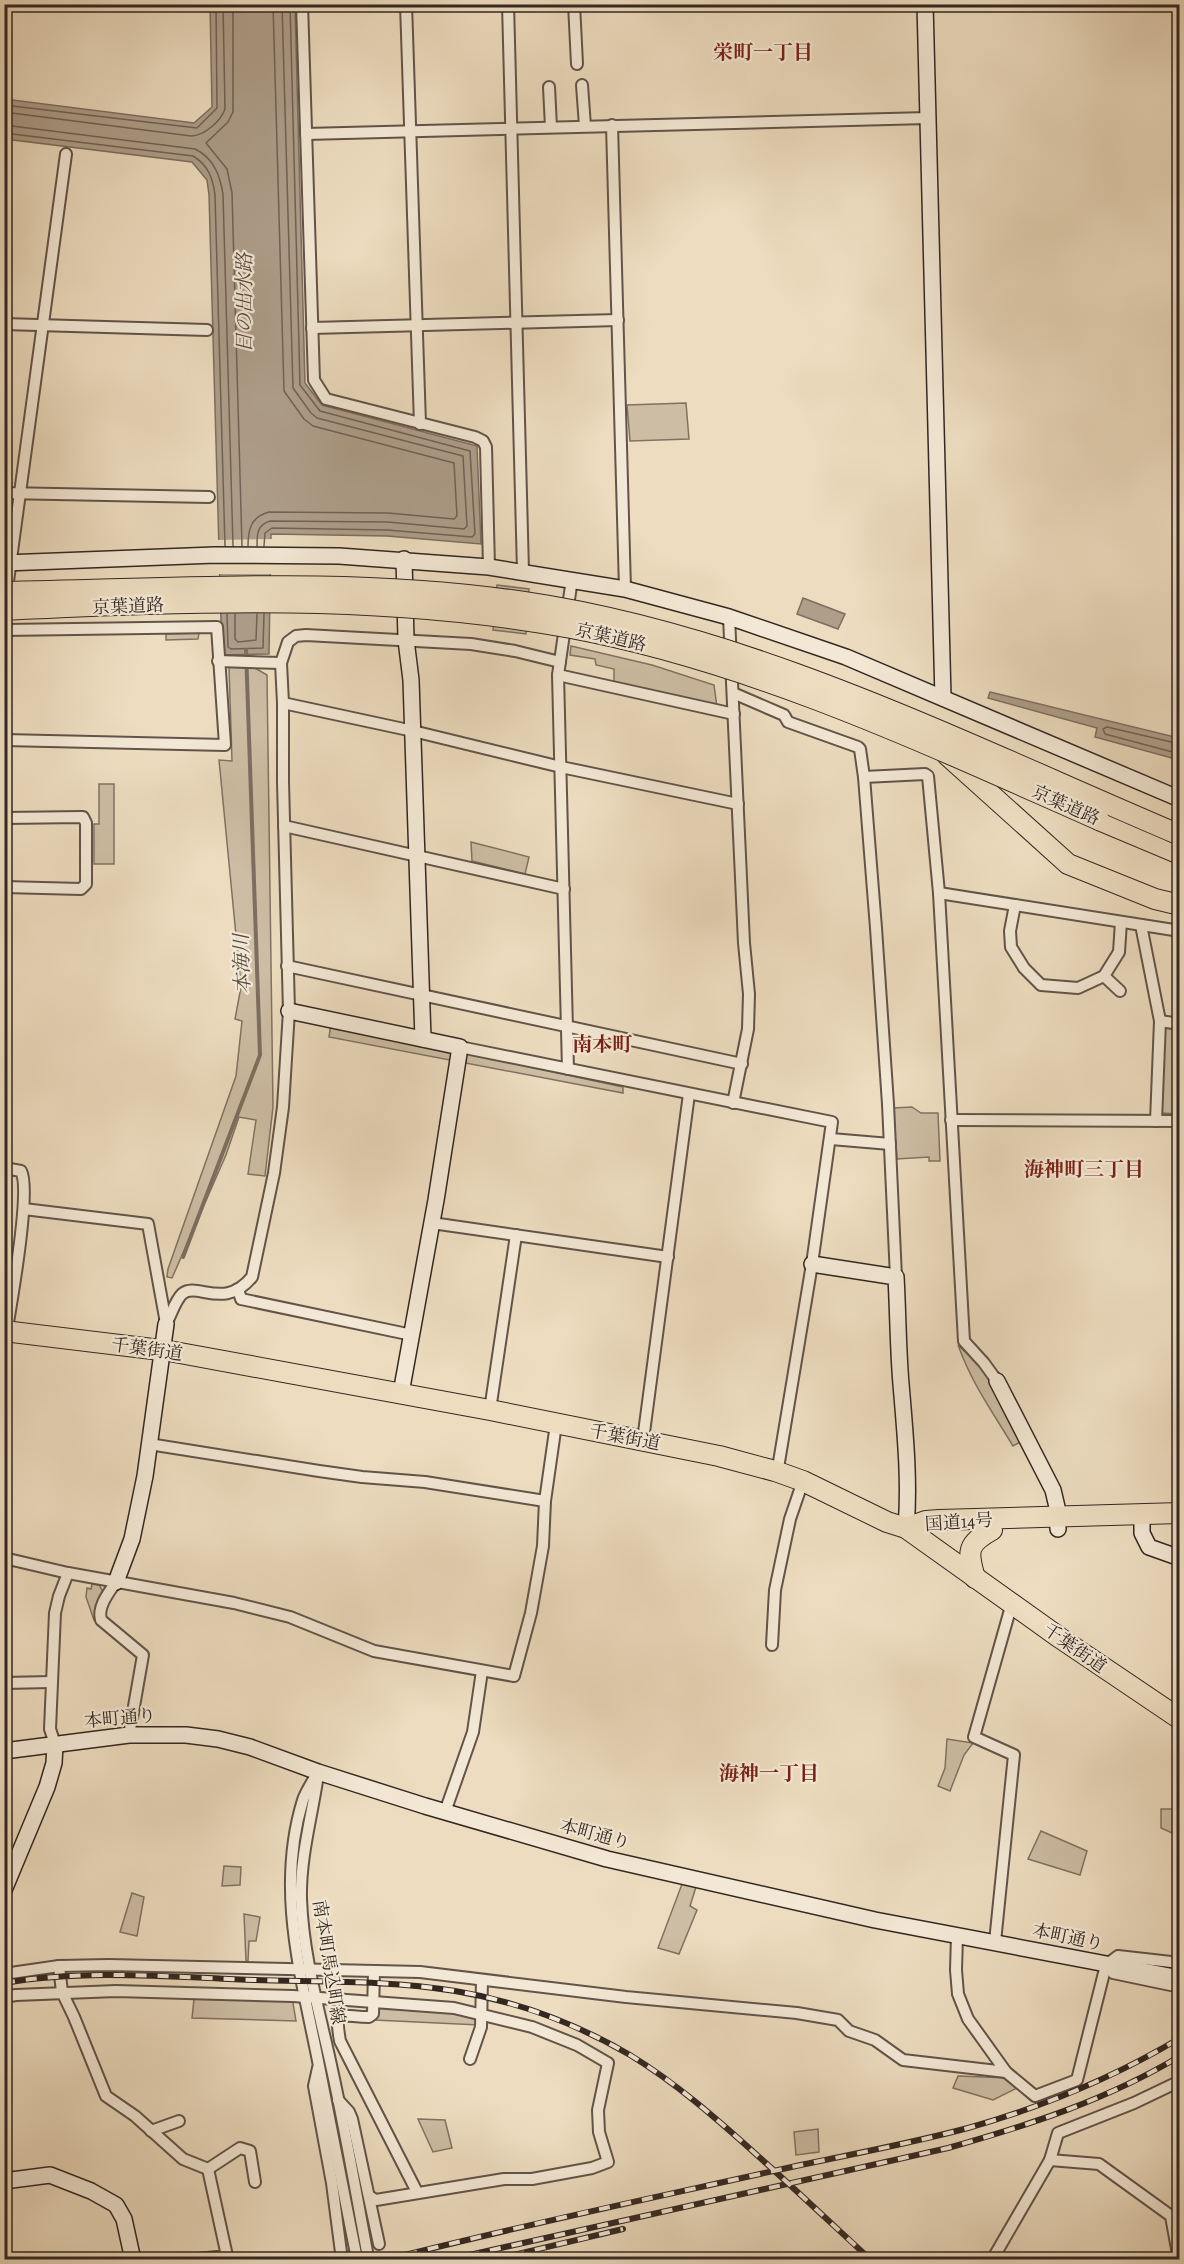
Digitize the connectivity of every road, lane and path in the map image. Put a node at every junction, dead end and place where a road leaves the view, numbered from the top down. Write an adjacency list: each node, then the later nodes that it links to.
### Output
1 (302, 4): 15 (street)
2 (406, 4): 14 (street)
3 (508, 4): 13 (street)
4 (574, 4): 6 (street)
5 (925, 4): 9 (street)
6 (577, 64)
7 (582, 85): 10 (street)
8 (549, 87): 12 (street)
9 (928, 118): 11 (street); 45 (street)
10 (585, 126): 11 (street); 12 (street)
11 (612, 126): 17 (street)
12 (551, 127): 13 (street)
13 (512, 128): 14 (street); 18 (street)
14 (410, 131): 15 (street); 20 (street)
15 (306, 134): 22 (street)
16 (66, 154): 21 (street)
17 (618, 320): 18 (street); 33 (street)
18 (518, 323): 20 (street); 31 (street)
19 (4, 324): 21 (street)
20 (417, 325): 22 (street); 24 (street)
21 (42, 326): 23 (street); 26 (street)
22 (312, 328): 24 (street)
23 (207, 330)
24 (420, 424): 30 (street)
25 (4, 493): 26 (street)
26 (19, 493): 27 (street); 29 (street)
27 (209, 497)
28 (404, 559): 29 (street); 30 (street); 39 (street)
29 (8, 563): 35 (street)
30 (489, 567): 31 (street)
31 (523, 572): 32 (street)
32 (572, 579): 33 (street); 41 (street)
33 (625, 589): 37 (street)
34 (4, 592): 57 (highway, 京葉道路, bridge)
35 (4, 604)
36 (4, 610): 50 (highway, 京葉道路, bridge)
37 (729, 617): 44 (street); 45 (street)
38 (4, 630): 40 (street)
39 (406, 640): 41 (street); 42 (street); 48 (street)
40 (218, 661): 42 (street); 49 (street)
41 (560, 662): 43 (street)
42 (280, 663): 46 (street)
43 (558, 675): 47 (street); 51 (street)
44 (733, 693): 47 (street); 52 (street)
45 (944, 698): 53 (street)
46 (284, 703): 48 (street); 56 (street)
47 (734, 714): 54 (street)
48 (413, 731): 51 (street); 59 (street)
49 (4, 740)
50 (943, 752): 58 (highway, 京葉道路, bridge); 64 (highway)
51 (561, 767): 54 (street); 61 (street)
52 (864, 777): 62 (street); 86 (street)
53 (1179, 799)
54 (738, 804): 78 (street)
55 (4, 818): 60 (street)
56 (284, 826): 59 (street); 68 (street)
57 (1179, 835)
58 (1179, 854)
59 (417, 855): 61 (street); 71 (street)
60 (4, 887)
61 (564, 889): 75 (street)
62 (939, 893): 63 (street); 82 (street)
63 (1015, 905): 65 (street); 69 (street)
64 (1179, 905)
65 (1121, 922): 66 (street); 69 (street)
66 (1141, 925): 67 (street); 73 (street)
67 (1179, 930)
68 (287, 966): 71 (street); 72 (street)
69 (1104, 976): 70 (street)
70 (1120, 991)
71 (422, 995): 75 (street); 76 (street)
72 (289, 1011): 76 (street); 94 (street)
73 (1160, 1021): 74 (street); 83 (street)
74 (1179, 1024)
75 (567, 1028): 78 (street); 79 (street)
76 (423, 1039): 77 (street)
77 (460, 1047): 79 (street); 89 (street)
78 (742, 1064): 81 (street)
79 (568, 1069): 80 (street)
80 (689, 1094): 81 (street); 91 (street)
81 (734, 1104): 85 (street)
82 (951, 1120): 83 (street); 99 (street)
83 (1156, 1121): 84 (street)
84 (1179, 1121)
85 (831, 1139): 86 (street); 92 (street)
86 (890, 1144): 93 (street)
87 (4, 1168): 88 (street)
88 (24, 1209): 95 (street); 97 (street)
89 (432, 1223): 90 (street); 96 (street)
90 (516, 1235): 91 (street); 101 (street)
91 (668, 1257): 103 (street)
92 (813, 1264): 93 (street); 105 (street)
93 (896, 1277): 112 (street)
94 (238, 1289): 95 (street); 96 (street)
95 (166, 1324): 98 (street)
96 (412, 1335): 100 (street)
97 (5, 1336): 98 (highway, 千葉街道)
98 (162, 1350): 100 (highway, 千葉街道); 104 (street)
99 (997, 1381): 110 (street)
100 (401, 1393): 101 (highway, 千葉街道)
101 (490, 1410): 102 (highway, 千葉街道)
102 (556, 1424): 103 (highway, 千葉街道); 107 (street)
103 (644, 1440): 105 (highway, 千葉街道)
104 (149, 1444): 107 (street); 118 (street)
105 (775, 1471): 106 (highway, 千葉街道)
106 (803, 1481): 112 (highway, 千葉街道); 120 (street)
107 (545, 1501): 121 (street)
108 (1179, 1513): 109 (highway, 国道14号)
109 (1142, 1521): 110 (highway, 国道14号); 111 (highway, 国道14号); 115 (street)
110 (1058, 1523): 112 (highway, 国道14号); 113 (highway, 国道14号)
111 (1179, 1525)
112 (906, 1528): 113 (highway, 国道14号); 117 (highway, 千葉街道)
113 (992, 1530): 117 (highway)
114 (4, 1558): 116 (street)
115 (1179, 1558)
116 (68, 1574): 118 (street); 122 (street)
117 (975, 1578): 119 (highway, 千葉街道)
118 (116, 1582): 121 (street); 125 (street)
119 (1011, 1603): 124 (highway, 千葉街道); 132 (street)
120 (772, 1645)
121 (482, 1671): 129 (street)
122 (51, 1682): 123 (street); 126 (street)
123 (4, 1683)
124 (1179, 1719)
125 (129, 1735): 126 (street, 本町通り); 128 (street, 本町通り)
126 (55, 1744): 127 (street, 本町通り); 130 (street)
127 (4, 1751)
128 (318, 1772): 129 (street, 本町通り); 136 (street, 南本町馬込町線)
129 (445, 1812): 131 (street, 本町通り)
130 (7, 1880)
131 (957, 1936): 132 (street, 本町通り); 149 (street)
132 (995, 1942): 135 (street, 本町通り)
133 (1179, 1963): 135 (street)
134 (59, 1966): 136 (street); 138 (street); 142 (street)
135 (1111, 1966): 139 (street, 本町通り); 141 (street); 149 (street)
136 (305, 1969): 137 (street); 144 (street, 南本町馬込町線)
137 (374, 1971): 140 (street); 145 (street)
138 (4, 1974)
139 (1179, 1978)
140 (482, 1980): 146 (street); 149 (street)
141 (1179, 1987)
142 (62, 1992): 143 (street); 144 (street); 153 (street)
143 (4, 1997)
144 (310, 1997): 145 (street); 148 (street, 南本町馬込町線); 151 (street, 南本町馬込町線)
145 (373, 2000): 146 (street); 158 (street)
146 (482, 2014): 147 (street); 158 (street)
147 (470, 2059)
148 (319, 2066): 162 (street, 南本町馬込町線); 165 (street)
149 (1006, 2072)
150 (1179, 2081): 154 (street)
151 (338, 2100): 159 (street); 162 (street, 南本町馬込町線)
152 (179, 2121): 153 (street)
153 (152, 2131): 155 (street)
154 (1050, 2160): 166 (street); 167 (street)
155 (208, 2169): 157 (street); 161 (street)
156 (4, 2181): 163 (street)
157 (255, 2182)
158 (417, 2192): 159 (street)
159 (369, 2196): 160 (street)
160 (379, 2244)
161 (227, 2258): 164 (street)
162 (363, 2258)
163 (133, 2259)
164 (187, 2259)
165 (342, 2259)
166 (992, 2259)
167 (1179, 2259)

